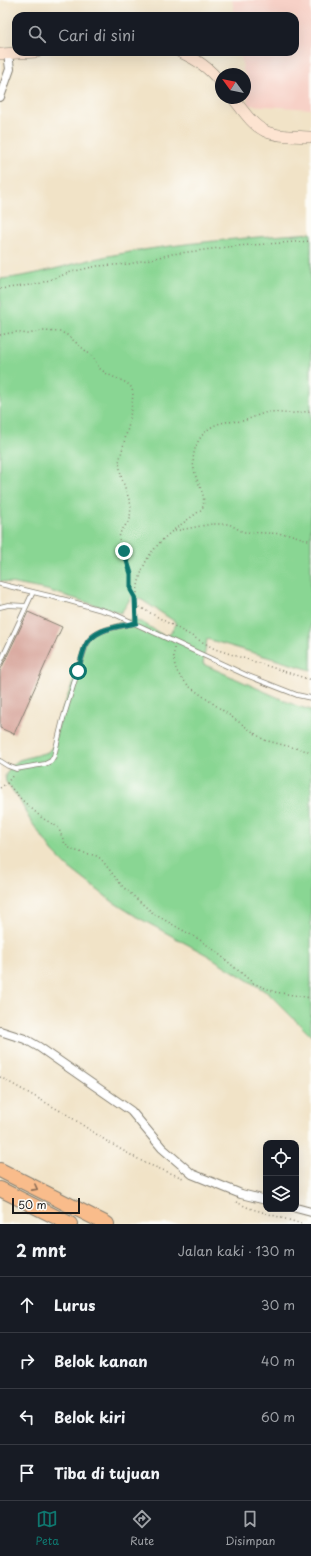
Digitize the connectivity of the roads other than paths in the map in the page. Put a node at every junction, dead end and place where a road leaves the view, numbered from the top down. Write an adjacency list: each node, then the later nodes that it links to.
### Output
1 (4, 54): 4 (street)
2 (188, 56): 3 (main road)
3 (215, 76)
4 (0, 97)
5 (238, 104): 6 (main road)
6 (311, 138)
7 (0, 584): 8 (lane)
8 (33, 592): 9 (lane); 11 (lane)
9 (26, 606): 10 (lane); 12 (lane)
10 (0, 607)
11 (136, 623): 13 (lane); 14 (lane)
12 (0, 663)
13 (311, 698)
14 (0, 761)
15 (0, 1031): 18 (street)
16 (0, 1170): 22 (highway, one-way to 22)
17 (0, 1189): 21 (highway)
18 (263, 1199)
19 (299, 1209): 20 (street)
20 (311, 1212)
21 (70, 1224)
22 (107, 1224)

